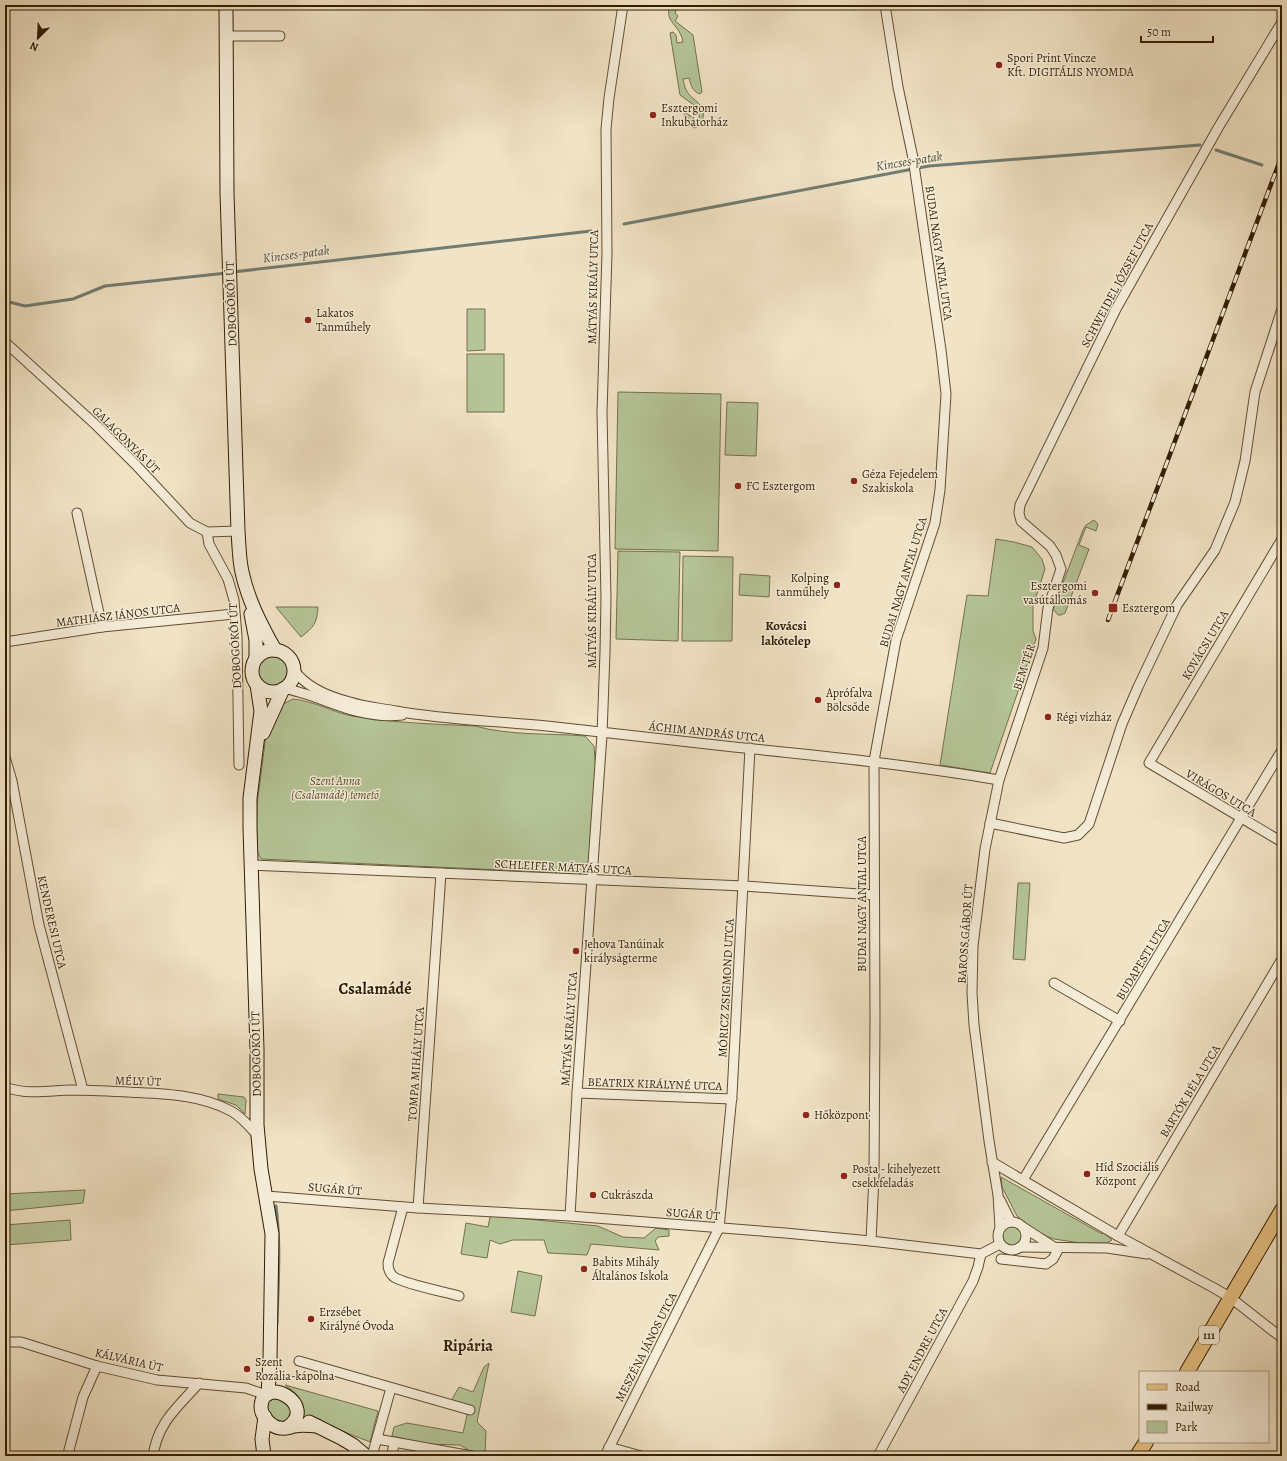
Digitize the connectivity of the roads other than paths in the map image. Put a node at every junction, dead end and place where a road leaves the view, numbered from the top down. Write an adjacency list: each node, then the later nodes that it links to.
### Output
1 (226, 5): 5 (main road, DOBOGÓKŐI ÚT)
2 (622, 5): 24 (street, MÁTYÁS KIRÁLY UTCA)
3 (885, 5): 29 (street, BUDAI NAGY ANTAL UTCA)
4 (1282, 22): 13 (street, SCHWEIDEL JÓZSEF UTCA)
5 (226, 36): 6 (street); 10 (main road, DOBOGÓKŐI ÚT)
6 (280, 36)
7 (1282, 309): 34 (street)
8 (5, 342): 11 (street, GALAGONYÁS ÚT)
9 (77, 513): 16 (street)
10 (238, 531): 11 (street, GALAGONYÁS ÚT); 14 (main road, DOBOGÓKŐI ÚT)
11 (208, 532): 15 (street, DOBOGÓKŐI ÚT)
12 (1282, 539): 30 (street, KOVÁCSI UTCA)
13 (1058, 559): 32 (street, BEM TÉR)
14 (250, 602): 18 (main road, DOBOGÓKŐI ÚT); 19 (main road, DOBOGÓKŐI ÚT)
15 (234, 614): 16 (street, MATHIÁSZ JÁNOS UTCA); 31 (street, DOBOGÓKŐI ÚT)
16 (102, 627): 17 (street, MATHIÁSZ JÁNOS UTCA)
17 (5, 642)
18 (275, 650): 19 (main road); 20 (main road)
19 (256, 657): 21 (main road)
20 (294, 670): 22 (main road); 23 (street, ÁCHIM ANDRÁS UTCA)
21 (257, 685): 22 (main road); 25 (main road, DOBOGÓKŐI ÚT)
22 (284, 689): 23 (street, ÁCHIM ANDRÁS UTCA); 25 (main road, DOBOGÓKŐI ÚT)
23 (411, 714): 24 (street, ÁCHIM ANDRÁS UTCA)
24 (602, 733): 26 (street, ÁCHIM ANDRÁS UTCA); 38 (street, MÁTYÁS KIRÁLY UTCA)
25 (258, 747): 36 (main road, DOBOGÓKŐI ÚT)
26 (750, 748): 29 (street, ÁCHIM ANDRÁS UTCA); 39 (street, MÓRICZ ZSIGMOND UTCA)
27 (1282, 750): 33 (street, BUDAPESTI UTCA)
28 (5, 757): 45 (street, KENDERESI UTCA)
29 (874, 761): 32 (street, ÁCHIM ANDRÁS UTCA); 40 (street, BUDAI NAGY ANTAL UTCA)
30 (1149, 763): 33 (street, VIRÁGOS UTCA)
31 (239, 765)
32 (999, 780): 34 (street, BAROSS GÁBOR ÚT)
33 (1240, 818): 35 (street, VIRÁGOS UTCA); 43 (street, BUDAPESTI UTCA)
34 (990, 824): 49 (street, BAROSS GÁBOR ÚT)
35 (1282, 842)
36 (251, 865): 37 (street, SCHLEIFER MÁTYÁS UTCA); 48 (main road, DOBOGÓKŐI ÚT)
37 (441, 873): 38 (street, SCHLEIFER MÁTYÁS UTCA); 54 (street, TOMPA MIHÁLY UTCA)
38 (592, 880): 39 (street, SCHLEIFER MÁTYÁS UTCA); 46 (street, MÁTYÁS KIRÁLY UTCA)
39 (744, 886): 40 (street, SCHLEIFER MÁTYÁS UTCA); 47 (street, MÓRICZ ZSIGMOND UTCA)
40 (874, 895): 62 (street, BUDAI NAGY ANTAL UTCA)
41 (1282, 959): 61 (street, BARTÓK BÉLA UTCA)
42 (1054, 983): 43 (street)
43 (1120, 1021): 50 (street, BUDAPESTI UTCA)
44 (5, 1087): 45 (street, MÉLY ÚT)
45 (83, 1090): 48 (street, MÉLY ÚT)
46 (577, 1093): 47 (street, BEATRIX KIRÁLYNÉ UTCA); 56 (street, MÁTYÁS KIRÁLY UTCA)
47 (732, 1100): 58 (street, MÓRICZ ZSIGMOND UTCA)
48 (258, 1136): 52 (main road, DOBOGÓKŐI ÚT)
49 (992, 1162): 50 (street); 51 (street, BAROSS GÁBOR ÚT)
50 (1023, 1180): 61 (street)
51 (998, 1195): 57 (street); 60 (street)
52 (266, 1196): 53 (street, SUGÁR ÚT); 77 (main road, DOBOGÓKŐI ÚT)
53 (402, 1207): 54 (street, SUGÁR ÚT); 68 (street)
54 (418, 1208): 56 (street, SUGÁR ÚT)
55 (1282, 1210): 69 (main road, 111)
56 (570, 1216): 58 (street, SUGÁR ÚT)
57 (1011, 1222): 59 (street); 60 (street)
58 (719, 1228): 62 (street, SUGÁR ÚT); 86 (street, MESZÉNA JÁNOS UTCA)
59 (1023, 1228): 63 (street); 64 (street)
60 (999, 1236): 63 (street); 65 (street)
61 (1118, 1236): 66 (street)
62 (871, 1241): 65 (street, SUGÁR ÚT)
63 (1020, 1247): 64 (street)
64 (1057, 1248): 66 (street); 67 (street)
65 (981, 1254): 95 (street, ADY ENDRE UTCA)
66 (1152, 1254): 69 (street)
67 (1001, 1260)
68 (459, 1296)
69 (1231, 1298): 70 (street); 74 (main road, 111)
70 (1282, 1338)
71 (5, 1342): 73 (street, KÁLVÁRIA ÚT)
72 (299, 1361): 76 (street)
73 (97, 1366): 75 (street, KÁLVÁRIA ÚT); 87 (street)
74 (1188, 1371)
75 (199, 1383): 77 (street, KÁLVÁRIA ÚT); 88 (street)
76 (391, 1388): 78 (street); 83 (street)
77 (269, 1395): 79 (main road); 80 (main road)
78 (470, 1410)
79 (298, 1412): 81 (main road); 82 (main road)
80 (265, 1417): 82 (main road); 89 (main road)
81 (317, 1426): 82 (main road); 90 (main road)
82 (282, 1427): 89 (main road)
83 (377, 1439): 84 (street); 91 (street)
84 (395, 1442): 92 (street); 93 (street)
85 (1145, 1443): 96 (main road)
86 (607, 1452): 94 (street)
87 (69, 1456)
88 (153, 1456)
89 (265, 1456)
90 (366, 1456)
91 (372, 1456)
92 (391, 1456)
93 (472, 1456)
94 (642, 1456)
95 (878, 1456)
96 (1137, 1456)

